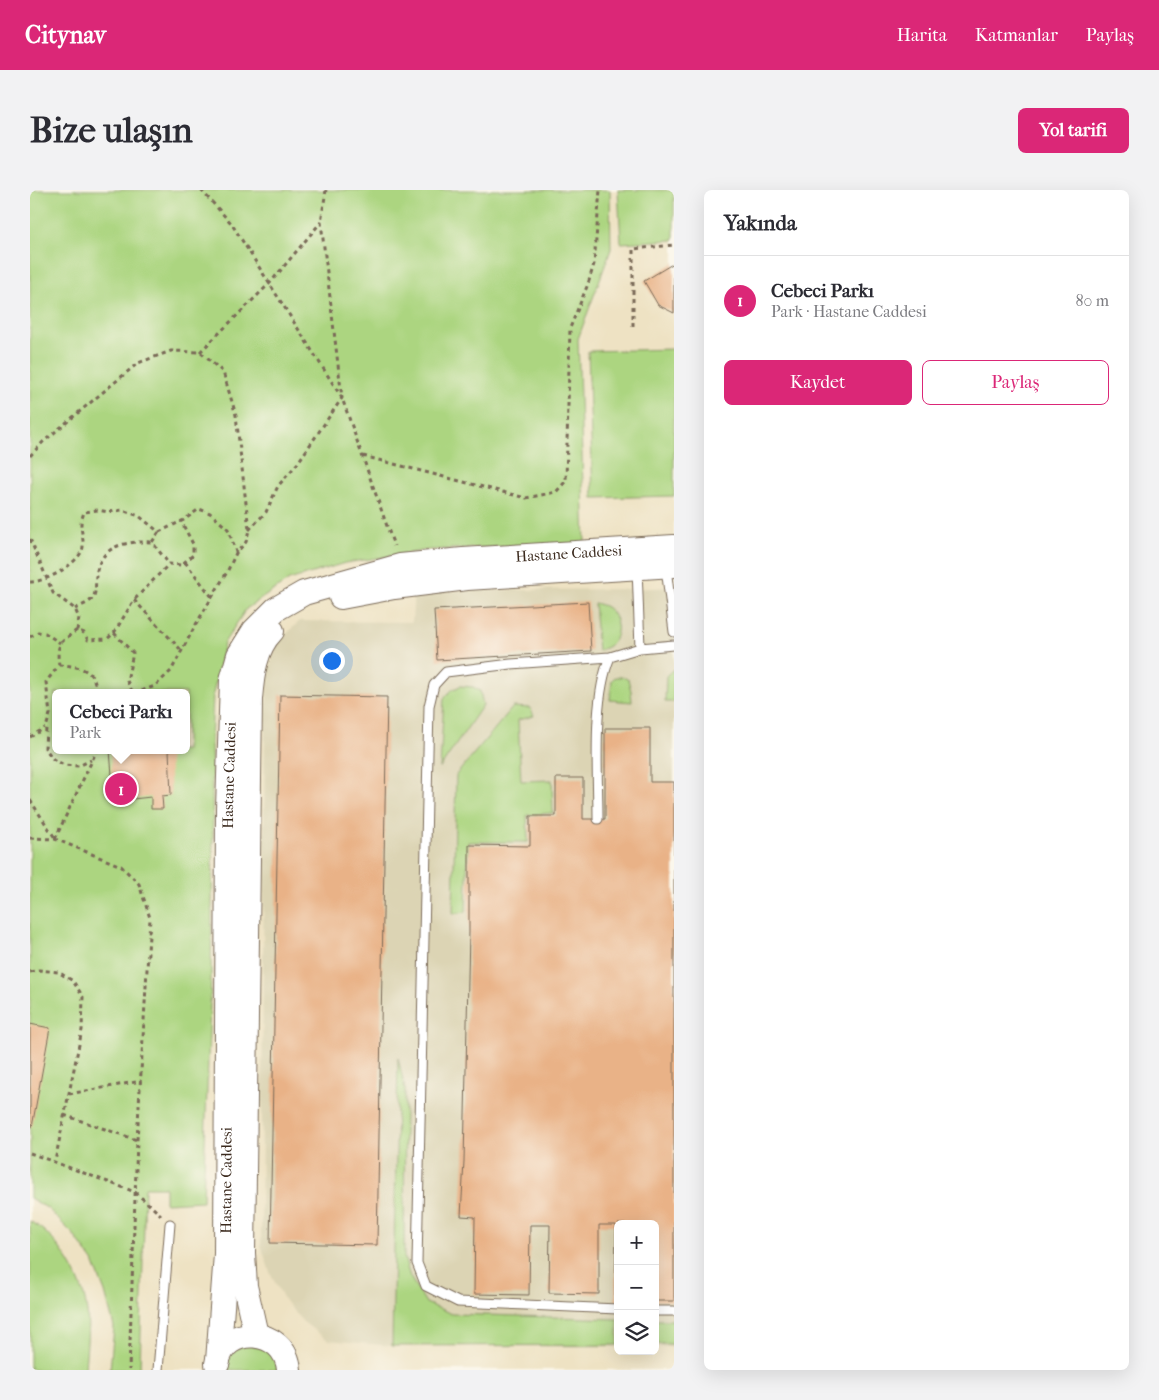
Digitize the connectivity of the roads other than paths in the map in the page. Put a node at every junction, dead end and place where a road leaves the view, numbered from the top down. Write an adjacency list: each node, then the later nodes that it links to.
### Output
1 (669, 556): 2 (main road, Hastane Caddesi); 3 (lane)
2 (636, 558): 5 (lane); 12 (main road, Hastane Caddesi); 13 (main road, Hastane Caddesi)
3 (674, 632)
4 (674, 646): 5 (lane)
5 (640, 648): 6 (lane)
6 (610, 657): 7 (lane); 9 (lane)
7 (598, 819)
8 (170, 1224): 15 (lane)
9 (614, 1309)
10 (659, 1311): 11 (lane)
11 (674, 1311)
12 (256, 1335): 13 (main road); 14 (main road)
13 (217, 1365)
14 (294, 1368)
15 (158, 1370)

